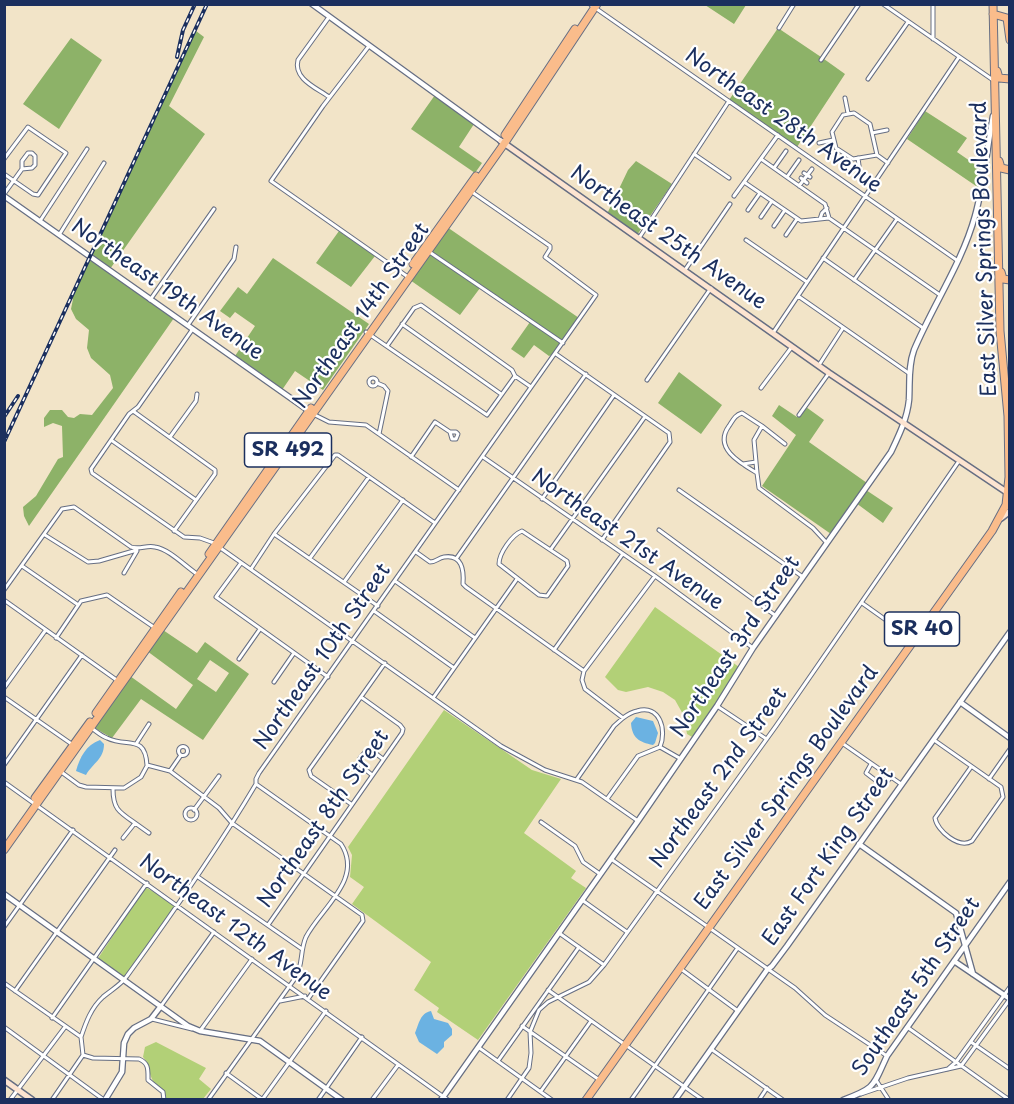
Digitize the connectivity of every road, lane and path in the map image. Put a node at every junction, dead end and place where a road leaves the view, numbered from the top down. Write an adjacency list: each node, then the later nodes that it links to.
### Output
1 (312, 4): 10 (street, Northeast 25th Avenue)
2 (794, 4): 12 (street)
3 (860, 4): 18 (street)
4 (883, 4): 11 (street)
5 (933, 4): 13 (street)
6 (994, 4): 8 (main road, East Silver Springs Boulevard / SR 40); 9 (main road)
7 (593, 5): 26 (street, Northeast 28th Avenue); 33 (main road, Northeast 14th Street / SR 492)
8 (993, 14): 14 (main road); 15 (main road, East Silver Springs Boulevard / SR 40)
9 (1010, 14)
10 (329, 17): 16 (street, Northeast 25th Avenue); 23 (street)
11 (908, 22): 13 (street); 19 (street)
12 (779, 28)
13 (933, 39): 17 (street)
14 (1010, 40)
15 (995, 45): 20 (main road); 21 (main road, East Silver Springs Boulevard / SR 40)
16 (369, 46): 23 (street); 33 (street, Northeast 25th Avenue)
17 (959, 57): 21 (street); 44 (street)
18 (821, 60)
19 (868, 79)
20 (1010, 79)
21 (996, 81): 22 (main road); 25 (main road, East Silver Springs Boulevard / SR 40)
22 (1010, 84)
23 (330, 97): 89 (street)
24 (845, 99): 27 (street)
25 (996, 99): 31 (main road, East Silver Springs Boulevard / SR 40); 55 (street, Northeast 3rd Street)
26 (729, 101): 30 (street, Northeast 28th Avenue); 37 (street)
27 (848, 113): 29 (street); 32 (street)
28 (887, 130): 29 (street)
29 (872, 133): 38 (street)
30 (778, 135): 40 (street); 63 (street, Northeast 28th Avenue)
31 (997, 135): 48 (main road); 50 (main road, East Silver Springs Boulevard / SR 40)
32 (833, 140): 34 (street); 42 (street)
33 (502, 142): 59 (main road, Northeast 14th Street / SR 492); 80 (main road, Northeast 25th Avenue)
34 (819, 143)
35 (87, 149): 75 (street)
36 (786, 151): 46 (street)
37 (694, 154): 54 (street); 80 (street)
38 (877, 155): 42 (street); 44 (street)
39 (4, 159): 56 (street)
40 (761, 159): 46 (street); 57 (street)
41 (799, 159): 53 (street)
42 (858, 159): 49 (street)
43 (104, 163): 78 (street)
44 (888, 163): 63 (street)
45 (22, 168): 45 (street); 56 (street)
46 (774, 168): 53 (street)
47 (811, 169): 58 (street)
48 (1010, 170)
49 (860, 173)
50 (997, 173): 52 (main road); 55 (street); 82 (main road, East Silver Springs Boulevard / SR 40)
51 (4, 174): 56 (street)
52 (1010, 175)
53 (787, 177): 58 (street)
54 (729, 178)
55 (983, 178): 87 (street, Northeast 3rd Street)
56 (14, 181): 61 (street)
57 (744, 182): 60 (street); 62 (street)
58 (799, 186): 67 (street)
59 (469, 190): 84 (main road, Northeast 14th Street / SR 492); 103 (street, Northeast 10th Street)
60 (760, 193): 64 (street); 68 (street)
61 (4, 195): 75 (street, Northeast 19th Avenue)
62 (734, 196)
63 (865, 196): 74 (street, Northeast 28th Avenue); 77 (street)
64 (772, 201): 69 (street); 70 (street)
65 (730, 204): 88 (street)
66 (214, 208): 96 (street)
67 (827, 208): 71 (street); 73 (street)
68 (748, 210)
69 (785, 210): 72 (street); 76 (street)
70 (761, 217)
71 (829, 218): 73 (street); 77 (street)
72 (797, 219): 73 (street); 79 (street)
73 (820, 219)
74 (897, 219): 85 (street); 87 (street, Northeast 28th Avenue)
75 (40, 221): 78 (street, Northeast 19th Avenue)
76 (774, 226)
77 (843, 228): 85 (street); 86 (street)
78 (59, 235): 96 (street, Northeast 19th Avenue)
79 (786, 235)
80 (639, 238): 88 (main road, Northeast 25th Avenue)
81 (746, 240): 92 (street)
82 (999, 240): 91 (main road); 106 (main road, East Silver Springs Boulevard / SR 40)
83 (236, 247): 98 (street)
84 (426, 250): 89 (main road, Northeast 14th Street / SR 492); 103 (street)
85 (875, 250): 90 (street); 95 (street)
86 (823, 258): 90 (street); 92 (street)
87 (958, 261): 95 (street, Northeast 3rd Street)
88 (685, 270): 93 (main road, Northeast 25th Avenue)
89 (407, 277): 101 (main road, Northeast 14th Street / SR 492)
90 (854, 280): 100 (street)
91 (1010, 280)
92 (807, 282): 94 (street)
93 (711, 288): 102 (main road, Northeast 25th Avenue); 114 (street)
94 (798, 296): 99 (street); 102 (street)
95 (941, 296): 100 (street, Northeast 3rd Street)
96 (150, 300): 98 (street, Northeast 19th Avenue)
97 (402, 324): 104 (street); 113 (street); 119 (street)
98 (191, 327): 121 (street); 122 (street, Northeast 19th Avenue)
99 (843, 328): 109 (street); 112 (street)
100 (924, 329): 112 (street, Northeast 3rd Street)
101 (368, 333): 104 (street); 122 (main road, Northeast 14th Street / SR 492)
102 (773, 333): 105 (main road, Northeast 25th Avenue)
103 (563, 343): 108 (street, Northeast 10th Street)
104 (387, 346): 119 (street)
105 (792, 346): 109 (main road, Northeast 25th Avenue); 117 (street)
106 (1001, 349): 107 (main road); 140 (main road, East Silver Springs Boulevard / SR 40)
107 (1010, 349)
108 (556, 354): 111 (street); 116 (street, Northeast 10th Street)
109 (819, 365): 110 (main road, Northeast 25th Avenue)
110 (829, 373): 123 (street); 125 (main road, Northeast 25th Avenue)
111 (586, 374): 120 (street); 139 (street)
112 (910, 374): 125 (street, Northeast 3rd Street)
113 (515, 376): 116 (street); 119 (street)
114 (647, 380)
115 (377, 383): 128 (street)
116 (531, 388): 132 (street, Northeast 10th Street)
117 (761, 388)
118 (197, 394): 129 (street)
119 (502, 394)
120 (614, 395): 124 (street); 145 (street)
121 (133, 411): 129 (street); 130 (street)
122 (311, 412): 128 (street); 158 (main road, Northeast 14th Street / SR 492)
123 (799, 415)
124 (644, 418): 150 (street); 156 (street)
125 (904, 424): 134 (main road, Northeast 25th Avenue); 157 (street, Northeast 3rd Street)
126 (762, 426): 131 (street); 135 (street); 136 (street)
127 (450, 432): 133 (street)
128 (379, 434): 133 (street)
129 (170, 437): 146 (street)
130 (111, 440): 146 (street); 153 (street)
131 (785, 444)
132 (483, 456): 139 (street, Northeast 21st Avenue); 142 (street, Northeast 10th Street)
133 (411, 457): 142 (street)
134 (959, 461): 141 (main road, Northeast 25th Avenue); 177 (street, Northeast 2nd Street)
135 (756, 462): 136 (street); 137 (street)
136 (742, 464): 137 (street)
137 (756, 473): 157 (street)
138 (370, 477): 147 (street); 155 (street); 163 (street)
139 (513, 477): 145 (street, Northeast 21st Avenue); 164 (street)
140 (1010, 477): 141 (main road); 144 (main road, East Silver Springs Boulevard / SR 40)
141 (995, 484): 144 (main road, Northeast 25th Avenue)
142 (459, 490): 151 (street, Northeast 10th Street)
143 (679, 490): 171 (street)
144 (1009, 493): 149 (main road, East Silver Springs Boulevard / SR 40)
145 (542, 499): 150 (street, Northeast 21st Avenue)
146 (196, 500): 153 (street)
147 (403, 500): 151 (street); 174 (street)
148 (1010, 511): 149 (main road)
149 (1001, 518): 189 (main road, East Silver Springs Boulevard / SR 40)
150 (572, 519): 156 (street, Northeast 21st Avenue); 160 (street)
151 (435, 523): 161 (street, Northeast 10th Street)
152 (659, 530): 182 (street)
153 (174, 531): 158 (street)
154 (44, 534): 159 (street); 159 (street); 166 (street)
155 (274, 534): 163 (street); 167 (street)
156 (602, 540): 162 (street, Northeast 21st Avenue)
157 (826, 542): 171 (street, Northeast 3rd Street)
158 (217, 545): 165 (street); 169 (main road, Northeast 14th Street / SR 492)
159 (138, 549): 168 (street); 169 (street)
160 (551, 549): 172 (street); 172 (street)
161 (416, 552): 164 (street); 173 (street, Northeast 10th Street)
162 (622, 555): 170 (street, Northeast 21st Avenue); 192 (street)
163 (310, 558): 174 (street)
164 (456, 559): 180 (street)
165 (241, 563): 167 (street); 183 (street)
166 (22, 566): 175 (street); 178 (street)
167 (251, 569): 190 (street)
168 (124, 573)
169 (197, 574): 184 (main road, Northeast 14th Street / SR 492)
170 (655, 576): 191 (street, Northeast 21st Avenue); 198 (street)
171 (803, 576): 182 (street, Northeast 3rd Street)
172 (517, 579): 180 (street)
173 (395, 581): 179 (street, Northeast 10th Street); 188 (street)
174 (344, 582): 179 (street)
175 (4, 590)
176 (4, 600): 185 (street)
177 (862, 603): 189 (street); 212 (street, Northeast 2nd Street)
178 (77, 604): 184 (street); 187 (street)
179 (378, 606): 181 (street, Northeast 10th Street)
180 (496, 609): 188 (street); 192 (street)
181 (374, 611): 190 (street, Northeast 10th Street); 197 (street)
182 (776, 616): 191 (street, Northeast 3rd Street)
183 (260, 629): 193 (street); 195 (street)
184 (158, 630): 200 (main road, Northeast 14th Street / SR 492)
185 (46, 631): 187 (street); 202 (street)
186 (1010, 632): 206 (street, East Fort King Street)
187 (56, 638): 194 (street)
188 (476, 638): 197 (street)
189 (914, 640): 215 (main road, East Silver Springs Boulevard / SR 40)
190 (353, 641): 196 (street); 199 (street, Northeast 10th Street)
191 (753, 648): 207 (street, Northeast 3rd Street)
192 (554, 650): 198 (street)
193 (294, 652): 199 (street); 201 (street)
194 (82, 655): 200 (street); 209 (street)
195 (239, 659)
196 (385, 663): 204 (street); 205 (street)
197 (454, 668): 205 (street)
198 (584, 671): 208 (street)
199 (328, 677): 235 (street, Northeast 10th Street)
200 (120, 682): 211 (main road, Northeast 14th Street / SR 492)
201 (274, 682)
202 (4, 688)
203 (4, 697): 209 (street)
204 (361, 697): 221 (street, Northeast 8th Street); 241 (street)
205 (433, 698): 232 (street)
206 (960, 702): 213 (street); 214 (street, East Fort King Street)
207 (717, 706): 212 (street); 222 (street, Northeast 3rd Street)
208 (623, 718): 218 (street); 232 (street)
209 (36, 719): 217 (street); 224 (street)
210 (149, 724): 216 (street)
211 (89, 726): 216 (street); 217 (main road, Northeast 14th Street / SR 492)
212 (765, 738): 262 (street, Northeast 2nd Street)
213 (1010, 738)
214 (933, 739): 226 (street); 236 (street, East Fort King Street)
215 (840, 742): 223 (street); 270 (main road, East Silver Springs Boulevard / SR 40)
216 (136, 744): 225 (street)
217 (75, 746): 227 (main road, Northeast 14th Street / SR 492)
218 (660, 747): 222 (street); 239 (street)
219 (1010, 749): 233 (street)
220 (181, 754): 228 (street)
221 (383, 759): 229 (street, Northeast 8th Street); 229 (street)
222 (681, 759): 243 (street, Northeast 3rd Street)
223 (872, 764): 231 (street); 231 (street)
224 (4, 765)
225 (147, 765): 228 (street); 237 (street)
226 (971, 767): 233 (street); 233 (street)
227 (58, 770): 237 (street); 240 (main road, Northeast 14th Street / SR 492)
228 (170, 771): 238 (street)
229 (372, 775): 241 (street, Northeast 8th Street)
230 (219, 776): 238 (street)
231 (891, 777): 236 (street)
232 (577, 779): 239 (street)
233 (989, 779)
234 (4, 782): 240 (street, Northeast 12th Avenue)
235 (256, 784): 246 (street, Northeast 10th Street); 249 (street)
236 (901, 784): 252 (street, East Fort King Street)
237 (113, 789): 245 (street)
238 (204, 796): 242 (street); 246 (street)
239 (607, 799): 243 (street)
240 (35, 803): 247 (street, Northeast 12th Avenue); 251 (main road, Northeast 14th Street / SR 492); 253 (main road, Northeast 14th Street / SR 492)
241 (351, 804): 249 (street, Northeast 8th Street)
242 (194, 810): 242 (street)
243 (638, 821): 256 (street, Northeast 3rd Street)
244 (541, 822): 257 (street)
245 (135, 823): 248 (street); 250 (street)
246 (232, 823): 258 (street); 259 (street, Northeast 10th Street)
247 (73, 830): 255 (street, Northeast 12th Avenue); 266 (street)
248 (149, 833)
249 (331, 835): 258 (street, Northeast 8th Street); 264 (street)
250 (123, 838)
251 (4, 842)
252 (859, 844): 275 (street); 284 (street, East Fort King Street)
253 (4, 850)
254 (115, 850): 255 (street)
255 (110, 857): 261 (street, Northeast 12th Avenue); 272 (street)
256 (611, 859): 257 (street, Northeast 3rd Street); 262 (street)
257 (600, 874): 265 (street, Northeast 3rd Street)
258 (304, 875): 264 (street); 268 (street, Northeast 8th Street)
259 (197, 876): 267 (street, Northeast 10th Street); 268 (street)
260 (1010, 882): 275 (street, Southeast 5th Street)
261 (147, 883): 267 (street, Northeast 12th Avenue); 279 (street)
262 (656, 891): 270 (street); 273 (street, Northeast 2nd Street)
263 (4, 894): 266 (street)
264 (334, 896): 277 (street); 295 (street)
265 (581, 900): 273 (street); 274 (street, Northeast 3rd Street)
266 (20, 905): 269 (street); 272 (street)
267 (178, 905): 271 (street, Northeast 12th Avenue); 286 (street, Northeast 10th Street)
268 (268, 925): 277 (street)
269 (4, 927)
270 (708, 928): 278 (street); 283 (main road, East Silver Springs Boulevard / SR 40)
271 (215, 931): 280 (street, Northeast 12th Avenue); 298 (street)
272 (57, 932): 279 (street); 292 (street)
273 (627, 932): 282 (street, Northeast 2nd Street)
274 (559, 933): 276 (street); 317 (street, Northeast 3rd Street)
275 (965, 945): 281 (street, Southeast 5th Street); 285 (street)
276 (579, 947): 282 (street); 290 (street)
277 (302, 949): 288 (street)
278 (737, 949): 284 (street); 291 (street)
279 (95, 958): 286 (street); 302 (street)
280 (252, 958): 288 (street, Northeast 12th Avenue); 310 (street)
281 (954, 960): 285 (street); 308 (street, Southeast 5th Street)
282 (604, 965): 294 (street, Northeast 2nd Street)
283 (679, 968): 291 (street); 316 (main road, East Silver Springs Boulevard / SR 40)
284 (767, 970): 301 (street, East Fort King Street); 323 (street)
285 (973, 974): 293 (street)
286 (125, 979): 298 (street); 312 (street, Northeast 10th Street)
287 (4, 983): 292 (street)
288 (290, 986): 295 (street, Northeast 12th Avenue); 297 (street)
289 (1010, 987): 293 (street)
290 (548, 990): 294 (street); 299 (street)
291 (709, 990): 301 (street); 329 (street)
292 (15, 991): 302 (street)
293 (1004, 995): 296 (street); 315 (street)
294 (558, 996): 299 (street, Northeast 2nd Street); 304 (street)
295 (307, 997): 297 (street); 300 (street, Northeast 12th Avenue)
296 (1010, 999): 318 (street)
297 (278, 1002): 314 (street)
298 (161, 1006): 303 (street); 309 (street)
299 (536, 1010): 306 (street); 311 (street)
300 (326, 1011): 313 (street, Northeast 12th Avenue); 326 (street)
301 (738, 1011): 319 (street, East Fort King Street)
302 (52, 1018): 305 (street)
303 (151, 1019): 309 (street); 324 (street)
304 (591, 1021): 316 (street); 322 (street)
305 (65, 1026): 312 (street); 320 (street)
306 (522, 1026): 311 (street); 325 (street)
307 (4, 1027): 320 (street)
308 (907, 1027): 323 (street, Southeast 5th Street); 327 (street)
309 (194, 1029): 310 (street)
310 (201, 1030): 314 (street)
311 (530, 1032): 322 (street); 335 (street)
312 (81, 1037): 321 (street)
313 (362, 1038): 328 (street, Northeast 12th Avenue); 341 (street)
314 (251, 1040): 326 (street); 333 (street)
315 (971, 1042): 318 (street); 327 (street)
316 (625, 1045): 329 (street); 337 (main road, East Silver Springs Boulevard / SR 40)
317 (477, 1047): 325 (street); 346 (street, Northeast 3rd Street)
318 (976, 1047): 330 (street); 331 (street)
319 (711, 1049): 339 (street, East Fort King Street); 342 (street)
320 (43, 1055): 334 (street); 343 (street)
321 (83, 1055): 324 (street); 334 (street)
322 (565, 1056): 337 (street); 344 (street)
323 (887, 1056): 338 (street, Southeast 5th Street)
324 (123, 1058): 352 (street); 353 (street)
325 (498, 1061): 335 (street)
326 (290, 1062): 341 (street); 347 (street)
327 (956, 1062): 330 (street); 332 (street)
328 (398, 1064): 346 (street, Northeast 12th Avenue); 357 (street)
329 (655, 1066): 339 (street); 361 (street)
330 (962, 1066): 332 (street); 348 (street)
331 (1010, 1069)
332 (947, 1071): 340 (street)
333 (226, 1073): 347 (street); 354 (street)
334 (69, 1074): 351 (street); 352 (street)
335 (522, 1078): 344 (street); 358 (street)
336 (4, 1080): 343 (main road)
337 (600, 1080): 360 (main road, East Silver Springs Boulevard / SR 40)
338 (876, 1080): 340 (street); 345 (street, Southeast 5th Street)
339 (684, 1086): 362 (street, East Fort King Street); 363 (street)
340 (882, 1087): 345 (street); 367 (street)
341 (326, 1088): 355 (street); 356 (street)
342 (767, 1088): 364 (street); 365 (street)
343 (18, 1089): 349 (street); 350 (main road)
344 (541, 1091): 359 (street)
345 (859, 1094): 366 (street, Southeast 5th Street)
346 (444, 1098)
347 (263, 1099)
348 (1009, 1099)
349 (10, 1100)
350 (32, 1100)
351 (52, 1100)
352 (104, 1100)
353 (164, 1100)
354 (207, 1100)
355 (318, 1100)
356 (342, 1100)
357 (372, 1100)
358 (507, 1100)
359 (552, 1100)
360 (586, 1100)
361 (631, 1100)
362 (675, 1100)
363 (703, 1100)
364 (759, 1100)
365 (783, 1100)
366 (843, 1100)
367 (889, 1100)

